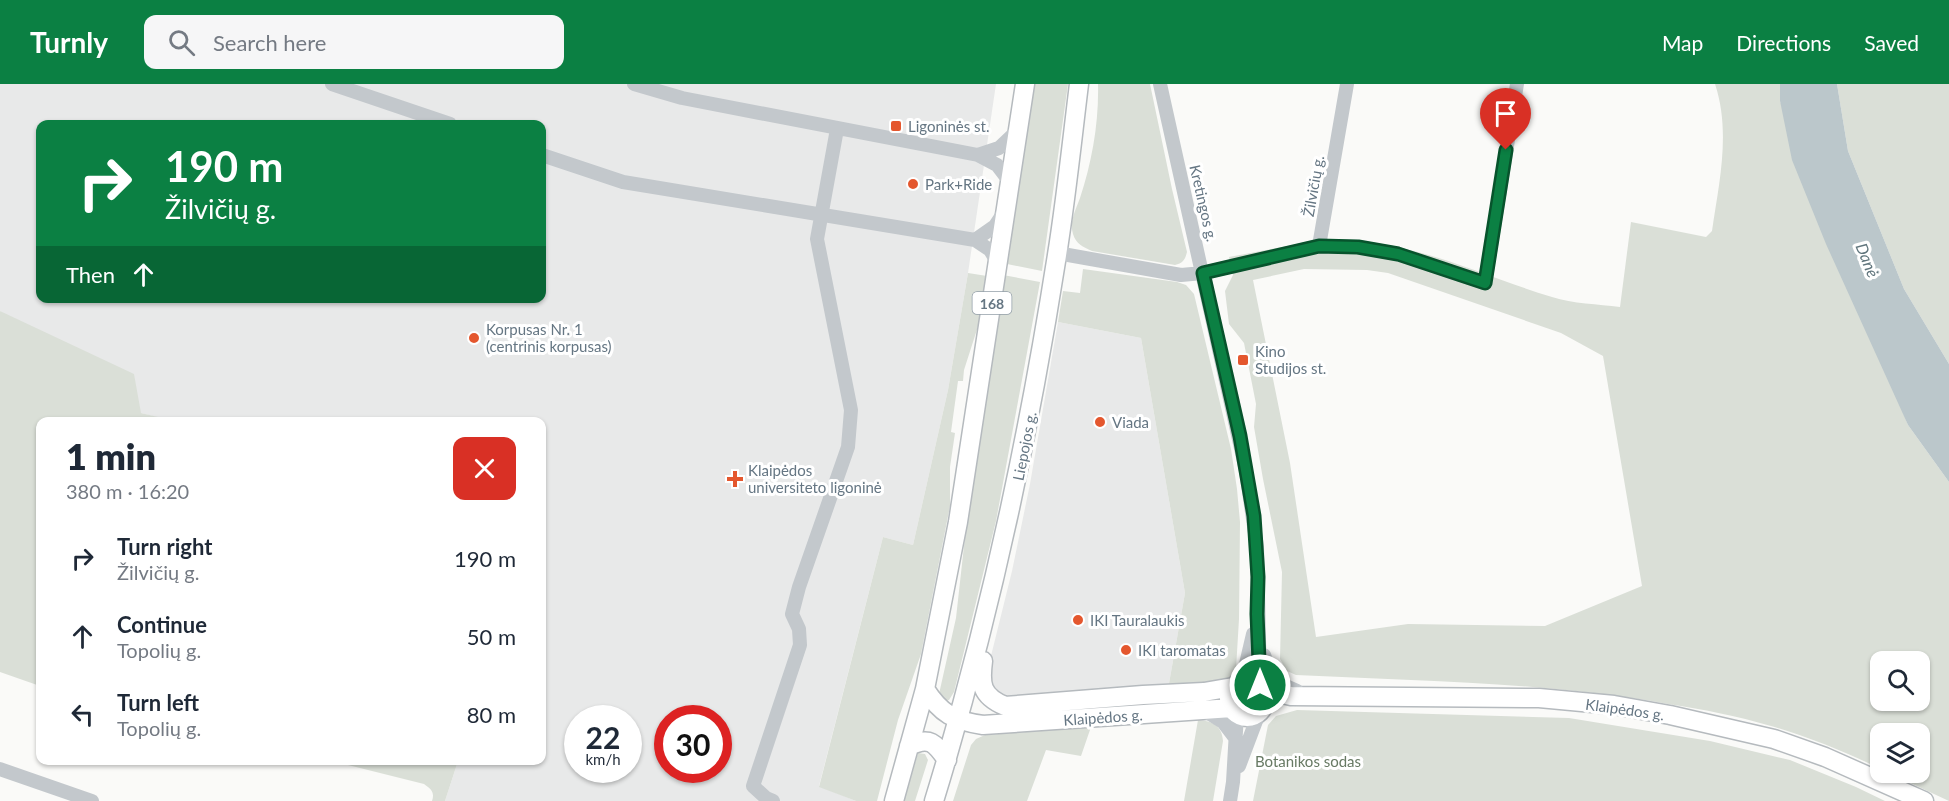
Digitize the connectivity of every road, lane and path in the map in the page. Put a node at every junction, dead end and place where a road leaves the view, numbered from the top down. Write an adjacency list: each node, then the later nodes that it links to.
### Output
1 (332, 84): 8 (street)
2 (634, 84): 9 (street)
3 (1025, 84): 10 (main road, 168)
4 (1079, 84): 18 (main road, Liepojos g.)
5 (1160, 84): 20 (street, Kretingos g.)
6 (1347, 84): 17 (street, Žilvičių g.)
7 (1517, 84): 17 (street)
8 (438, 120)
9 (837, 129): 11 (street); 15 (street)
10 (1018, 130): 11 (street); 13 (main road, 168)
11 (978, 155): 13 (street)
12 (546, 156): 15 (street)
13 (1010, 182): 14 (main road, 168)
14 (1006, 209): 16 (street); 19 (main road, 168)
15 (820, 214): 16 (street); 40 (street)
16 (975, 240): 19 (street)
17 (1319, 246): 20 (street)
18 (1057, 253): 20 (street); 22 (main road, Liepojos g.)
19 (998, 263): 25 (main road, 168)
20 (1203, 273): 21 (street, Kretingos g.)
21 (1257, 614): 23 (street, Kretingos g.); 24 (street, Kretingos g.)
22 (981, 642): 24 (main road); 31 (main road, Liepojos g.)
23 (1259, 642): 24 (street, Kretingos g.); 27 (street, Klaipėdos g.)
24 (1250, 686): 26 (main road, Klaipėdos g.); 29 (main road); 30 (main road)
25 (925, 689): 31 (main road); 34 (main road, 168)
26 (1292, 696): 27 (main road, Klaipėdos g.); 30 (main road)
27 (1311, 697): 43 (main road, Klaipėdos g.)
28 (1204, 710): 29 (main road, Klaipėdos g.); 32 (main road, Klaipėdos g.); 33 (street)
29 (1235, 711): 30 (main road); 33 (street)
30 (1261, 711): 37 (street)
31 (959, 721): 32 (main road, Klaipėdos g.); 35 (main road, Liepojos g.)
32 (983, 725): 38 (main road)
33 (1236, 740): 37 (street)
34 (909, 746): 35 (main road); 41 (main road, 168)
35 (947, 760): 38 (main road, Liepojos g.)
36 (0, 770): 39 (street)
37 (1233, 782): 42 (street)
38 (937, 794)
39 (92, 801)
40 (773, 801)
41 (894, 801)
42 (1230, 801)
43 (1924, 801)

